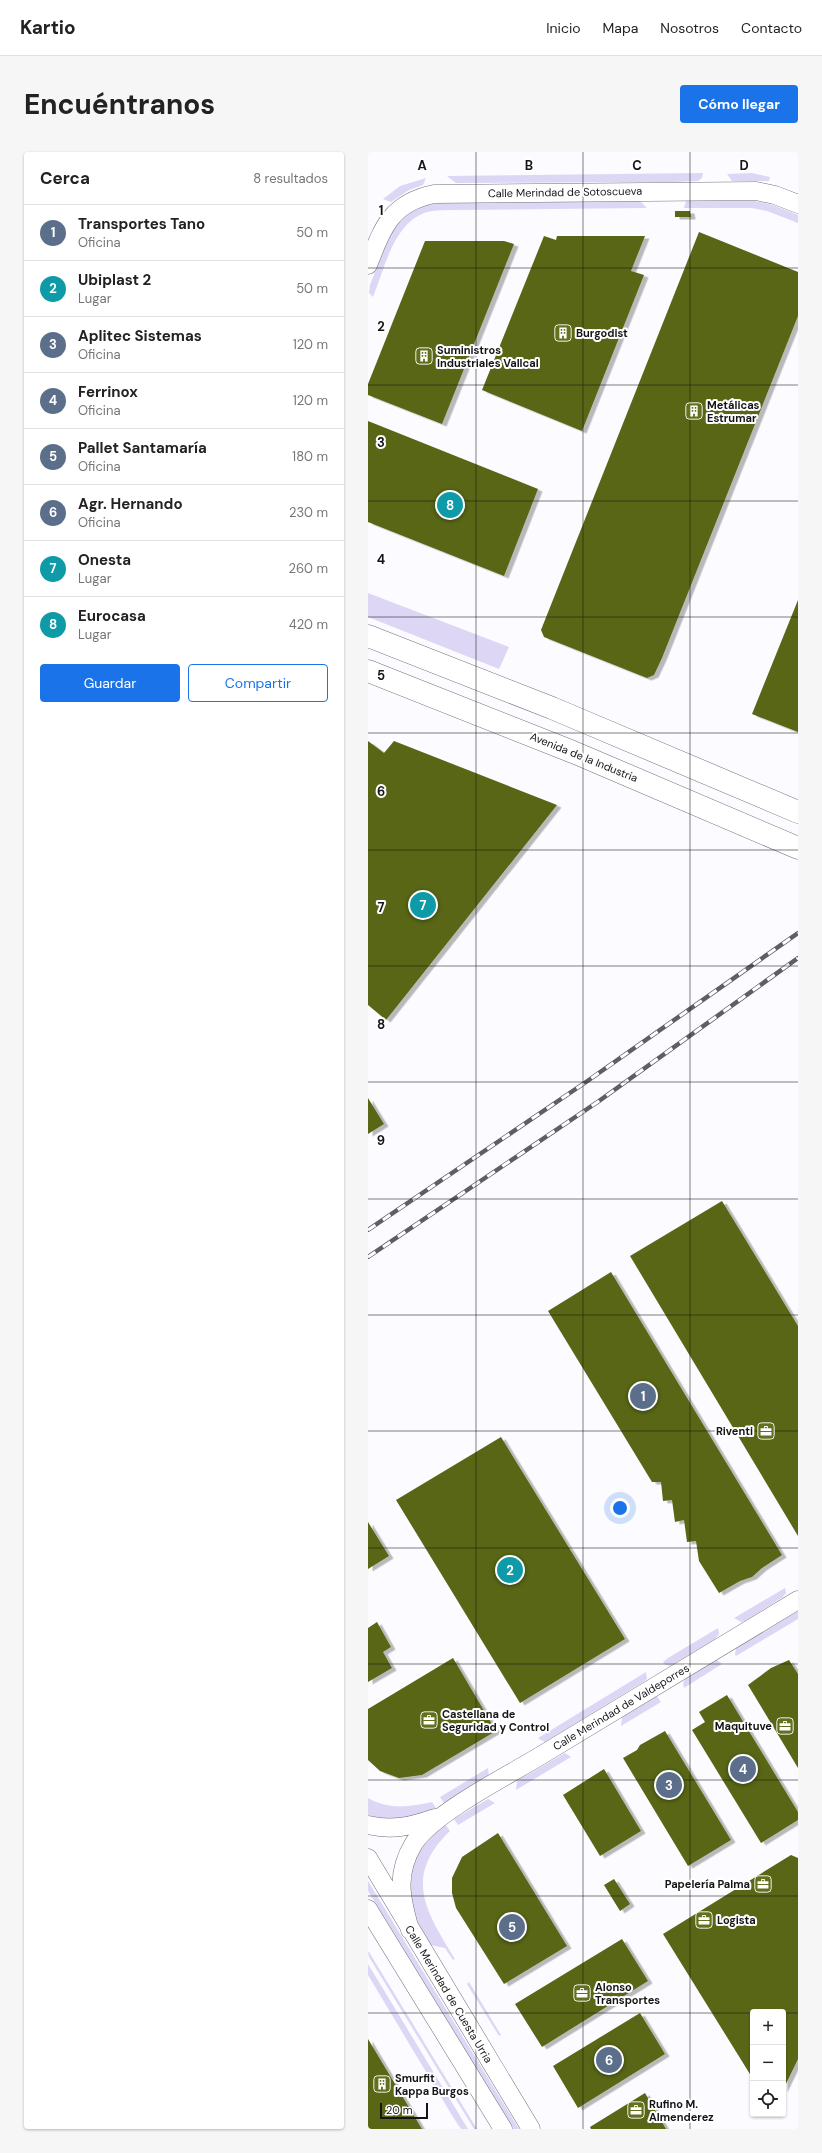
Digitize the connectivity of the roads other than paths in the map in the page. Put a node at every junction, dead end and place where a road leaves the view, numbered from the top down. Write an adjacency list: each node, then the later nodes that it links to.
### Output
1 (798, 204): 2 (street, Calle Merindad de Sotoscueva)
2 (368, 265)
3 (368, 636): 5 (main road)
4 (368, 671): 6 (main road, Avenida de la Industria)
5 (798, 812)
6 (798, 848)
7 (798, 1600): 8 (street, Calle Merindad de Valdeporres)
8 (445, 1814): 9 (street, Calle Merindad de Valdeporres); 12 (street, Calle Merindad de Valdeporres)
9 (368, 1825)
10 (368, 1858): 12 (street, Calle Merindad de Cuesta Urria)
11 (368, 1909): 13 (street)
12 (410, 1930): 14 (street, Calle Merindad de Cuesta Urria)
13 (503, 2129)
14 (531, 2129)

